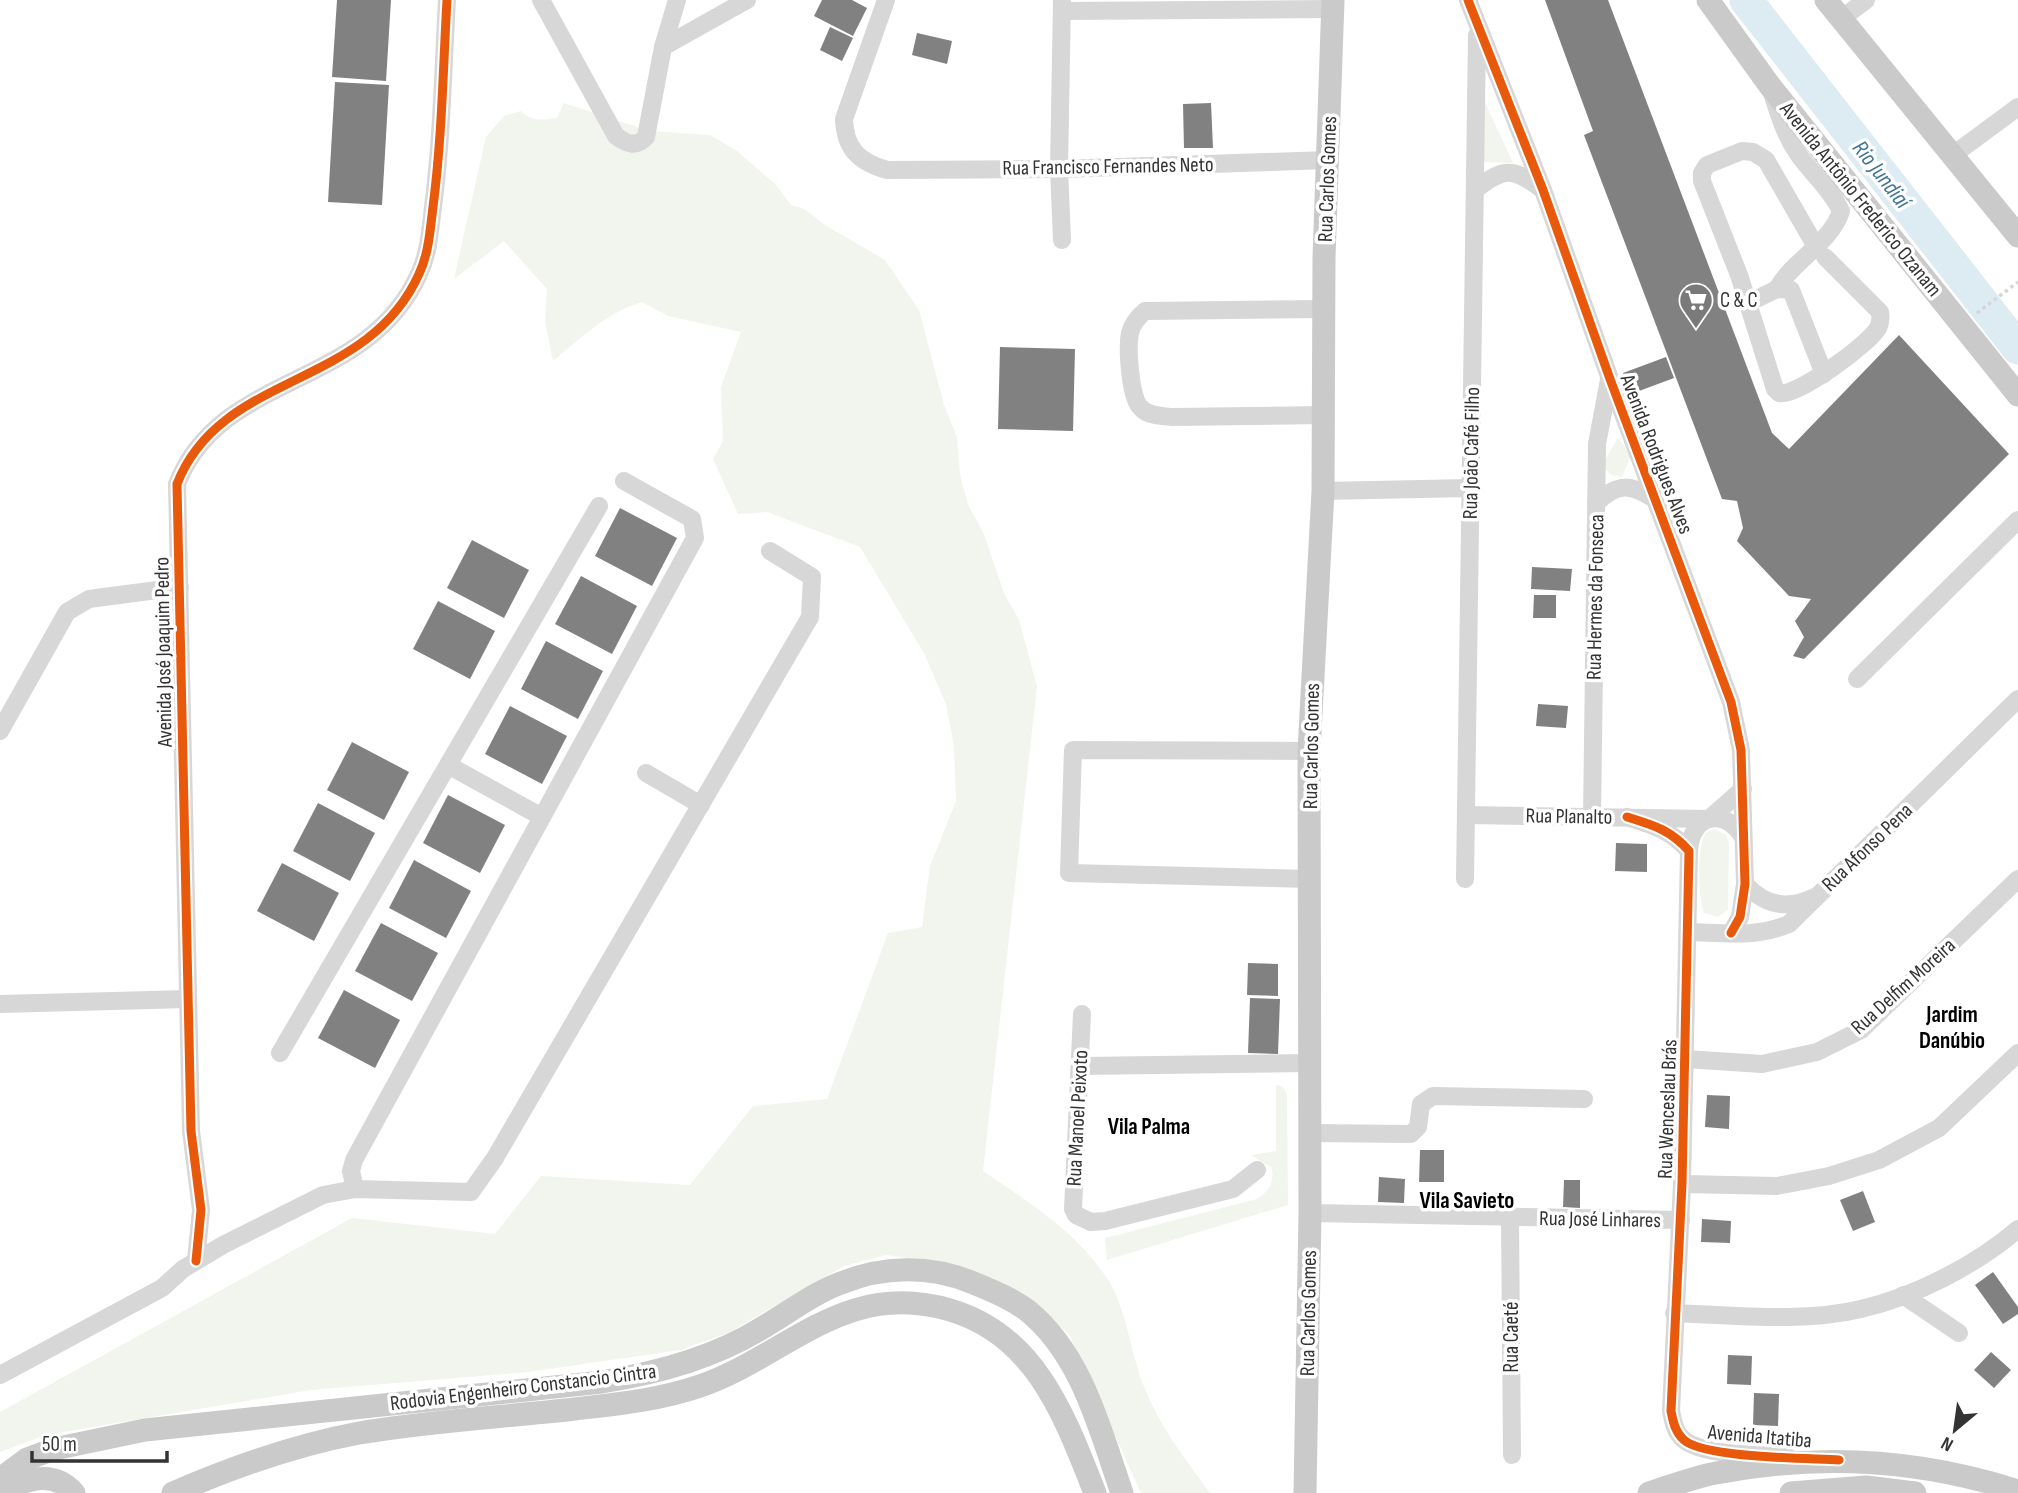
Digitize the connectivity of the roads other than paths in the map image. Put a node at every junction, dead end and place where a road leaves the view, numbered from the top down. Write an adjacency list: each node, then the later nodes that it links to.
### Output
1 (447, 0): 40 (street, Avenida José Joaquim Pedro)
2 (541, 0): 14 (street)
3 (677, 0): 14 (street)
4 (747, 0): 14 (street)
5 (886, 0): 19 (street, Rua Francisco Fernandes Neto)
6 (1468, 0): 13 (street, Avenida Rodrigues Alves)
7 (1708, 0): 15 (main road, Avenida Antônio Frederico Ozanam)
8 (1826, 0): 12 (main road)
9 (1866, 0): 12 (street)
10 (1332, 5): 11 (street); 18 (main road, Rua Carlos Gomes)
11 (1062, 6): 19 (street)
12 (1841, 19): 17 (main road)
13 (1477, 28): 20 (street, Rua João Café Filho); 21 (street, Avenida Rodrigues Alves)
14 (663, 47)
15 (1770, 86): 24 (street); 30 (main road, Avenida Antônio Frederico Ozanam)
16 (2018, 107): 17 (street)
17 (1953, 155): 22 (main road)
18 (1328, 160): 19 (street, Rua Francisco Fernandes Neto); 27 (main road, Rua Carlos Gomes)
19 (1059, 169): 23 (street)
20 (1475, 190): 21 (street); 33 (street, Rua João Café Filho)
21 (1543, 190): 29 (street, Avenida Rodrigues Alves)
22 (2018, 236)
23 (1062, 240)
24 (1820, 251): 25 (street); 26 (street); 28 (street)
25 (1784, 289): 26 (street); 28 (street)
26 (1748, 303): 28 (street)
27 (1324, 309): 31 (main road, Rua Carlos Gomes); 31 (street)
28 (1824, 374)
29 (1610, 379): 35 (street, Avenida Rodrigues Alves); 36 (street, Rua Hermes da Fonseca)
30 (2018, 395)
31 (1323, 415): 34 (main road, Rua Carlos Gomes)
32 (624, 481): 50 (street)
33 (1470, 488): 34 (street); 49 (street, Rua João Café Filho)
34 (1322, 491): 44 (main road, Rua Carlos Gomes)
35 (1656, 500): 36 (street); 47 (street, Avenida Rodrigues Alves)
36 (1596, 503): 51 (street, Rua Hermes da Fonseca)
37 (599, 506): 45 (street)
38 (2018, 520): 41 (street)
39 (770, 551): 48 (street)
40 (180, 587): 43 (street); 63 (street, Avenida José Joaquim Pedro)
41 (1857, 679)
42 (2018, 699): 60 (street, Rua Afonso Pena)
43 (0, 731)
44 (1309, 751): 57 (main road, Rua Carlos Gomes); 57 (street)
45 (448, 765): 50 (street); 66 (street)
46 (646, 773): 48 (street)
47 (1743, 789): 53 (street); 54 (street, Avenida Rodrigues Alves)
48 (701, 805): 75 (street)
49 (1467, 815): 51 (street, Rua Planalto); 56 (street, Rua João Café Filho)
50 (542, 817): 75 (street)
51 (1592, 817): 52 (street, Rua Planalto)
52 (1627, 817): 53 (street, Rua Planalto); 55 (street)
53 (1709, 819): 54 (street, Rua Planalto); 55 (street)
54 (1743, 837): 59 (street, Avenida Rodrigues Alves)
55 (1689, 851): 61 (street, Rua Wenceslau Brás)
56 (1465, 878)
57 (1311, 879): 69 (main road, Rua Carlos Gomes)
58 (2018, 879): 68 (street, Rua Delfim Moreira)
59 (1745, 884): 60 (street); 62 (street, Avenida Rodrigues Alves)
60 (1817, 896): 62 (street, Rua Afonso Pena)
61 (1689, 932): 62 (street, Rua Afonso Pena); 68 (street, Rua Wenceslau Brás)
62 (1731, 933)
63 (188, 999): 64 (street); 80 (street, Avenida José Joaquim Pedro)
64 (0, 1004)
65 (1082, 1014): 70 (street, Rua Manoel Peixoto)
66 (280, 1053)
67 (2018, 1053): 74 (street)
68 (1686, 1059): 74 (street, Rua Wenceslau Brás)
69 (1311, 1063): 70 (street); 72 (main road, Rua Carlos Gomes)
70 (1080, 1066): 73 (street, Rua Manoel Peixoto)
71 (1584, 1099): 72 (street)
72 (1310, 1133): 76 (main road, Rua Carlos Gomes)
73 (1256, 1170)
74 (1682, 1184): 78 (street, Rua Wenceslau Brás)
75 (355, 1189): 80 (street)
76 (1310, 1213): 77 (street, Rua José Linhares); 97 (main road, Rua Carlos Gomes)
77 (1510, 1218): 78 (street, Rua José Linhares); 86 (street, Rua Caeté)
78 (1681, 1220): 82 (street, Rua Wenceslau Brás)
79 (2018, 1229): 81 (street)
80 (196, 1261): 84 (street)
81 (1903, 1295): 82 (street); 83 (street)
82 (1674, 1312): 85 (street, Rua Wenceslau Brás)
83 (1959, 1333)
84 (0, 1375)
85 (1681, 1438): 87 (street, Avenida Itatiba)
86 (1512, 1455)
87 (1839, 1461): 88 (main road); 98 (main road)
88 (1968, 1475): 90 (street); 91 (main road)
89 (0, 1479): 96 (main road, Rodovia Engenheiro Constancio Cintra)
90 (2018, 1481)
91 (2018, 1492)
92 (0, 1493): 93 (main road)
93 (74, 1493)
94 (173, 1493): 95 (main road, Rodovia Engenheiro Constancio Cintra)
95 (1095, 1493)
96 (1122, 1493)
97 (1305, 1493)
98 (1649, 1493)
99 (1791, 1493): 100 (main road)
100 (1915, 1493)

